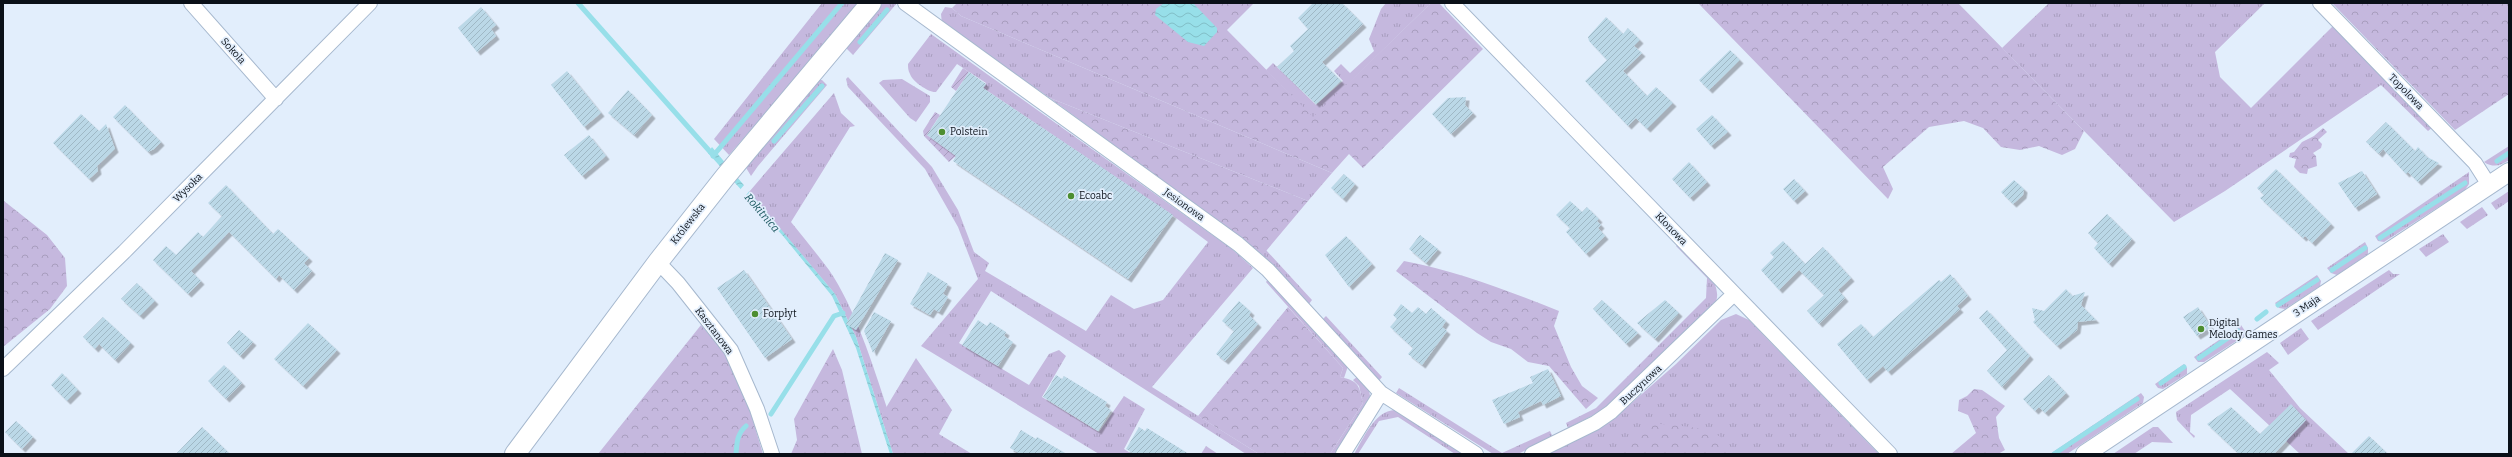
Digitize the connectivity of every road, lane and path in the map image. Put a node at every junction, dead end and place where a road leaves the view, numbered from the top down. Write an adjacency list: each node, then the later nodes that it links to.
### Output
1 (191, 3): 7 (street, Sokola)
2 (370, 3): 7 (street, Wysoka)
3 (871, 3): 10 (main road, Królewska)
4 (905, 3): 13 (street, Jesionowa)
5 (1452, 3): 11 (street, Klonowa)
6 (2320, 3): 9 (street, Topolowa)
7 (276, 99): 12 (street, Wysoka)
8 (2509, 172): 9 (street, 3 Maja)
9 (2489, 185): 20 (street, 3 Maja)
10 (658, 262): 14 (main road, Królewska); 15 (street, Kasztanowa)
11 (1734, 294): 18 (street, Buczynowa); 19 (street, Klonowa)
12 (3, 369)
13 (1381, 393): 16 (street); 17 (street)
14 (515, 454)
15 (772, 454)
16 (1343, 454)
17 (1476, 454)
18 (1532, 454)
19 (1890, 454)
20 (2085, 454)

